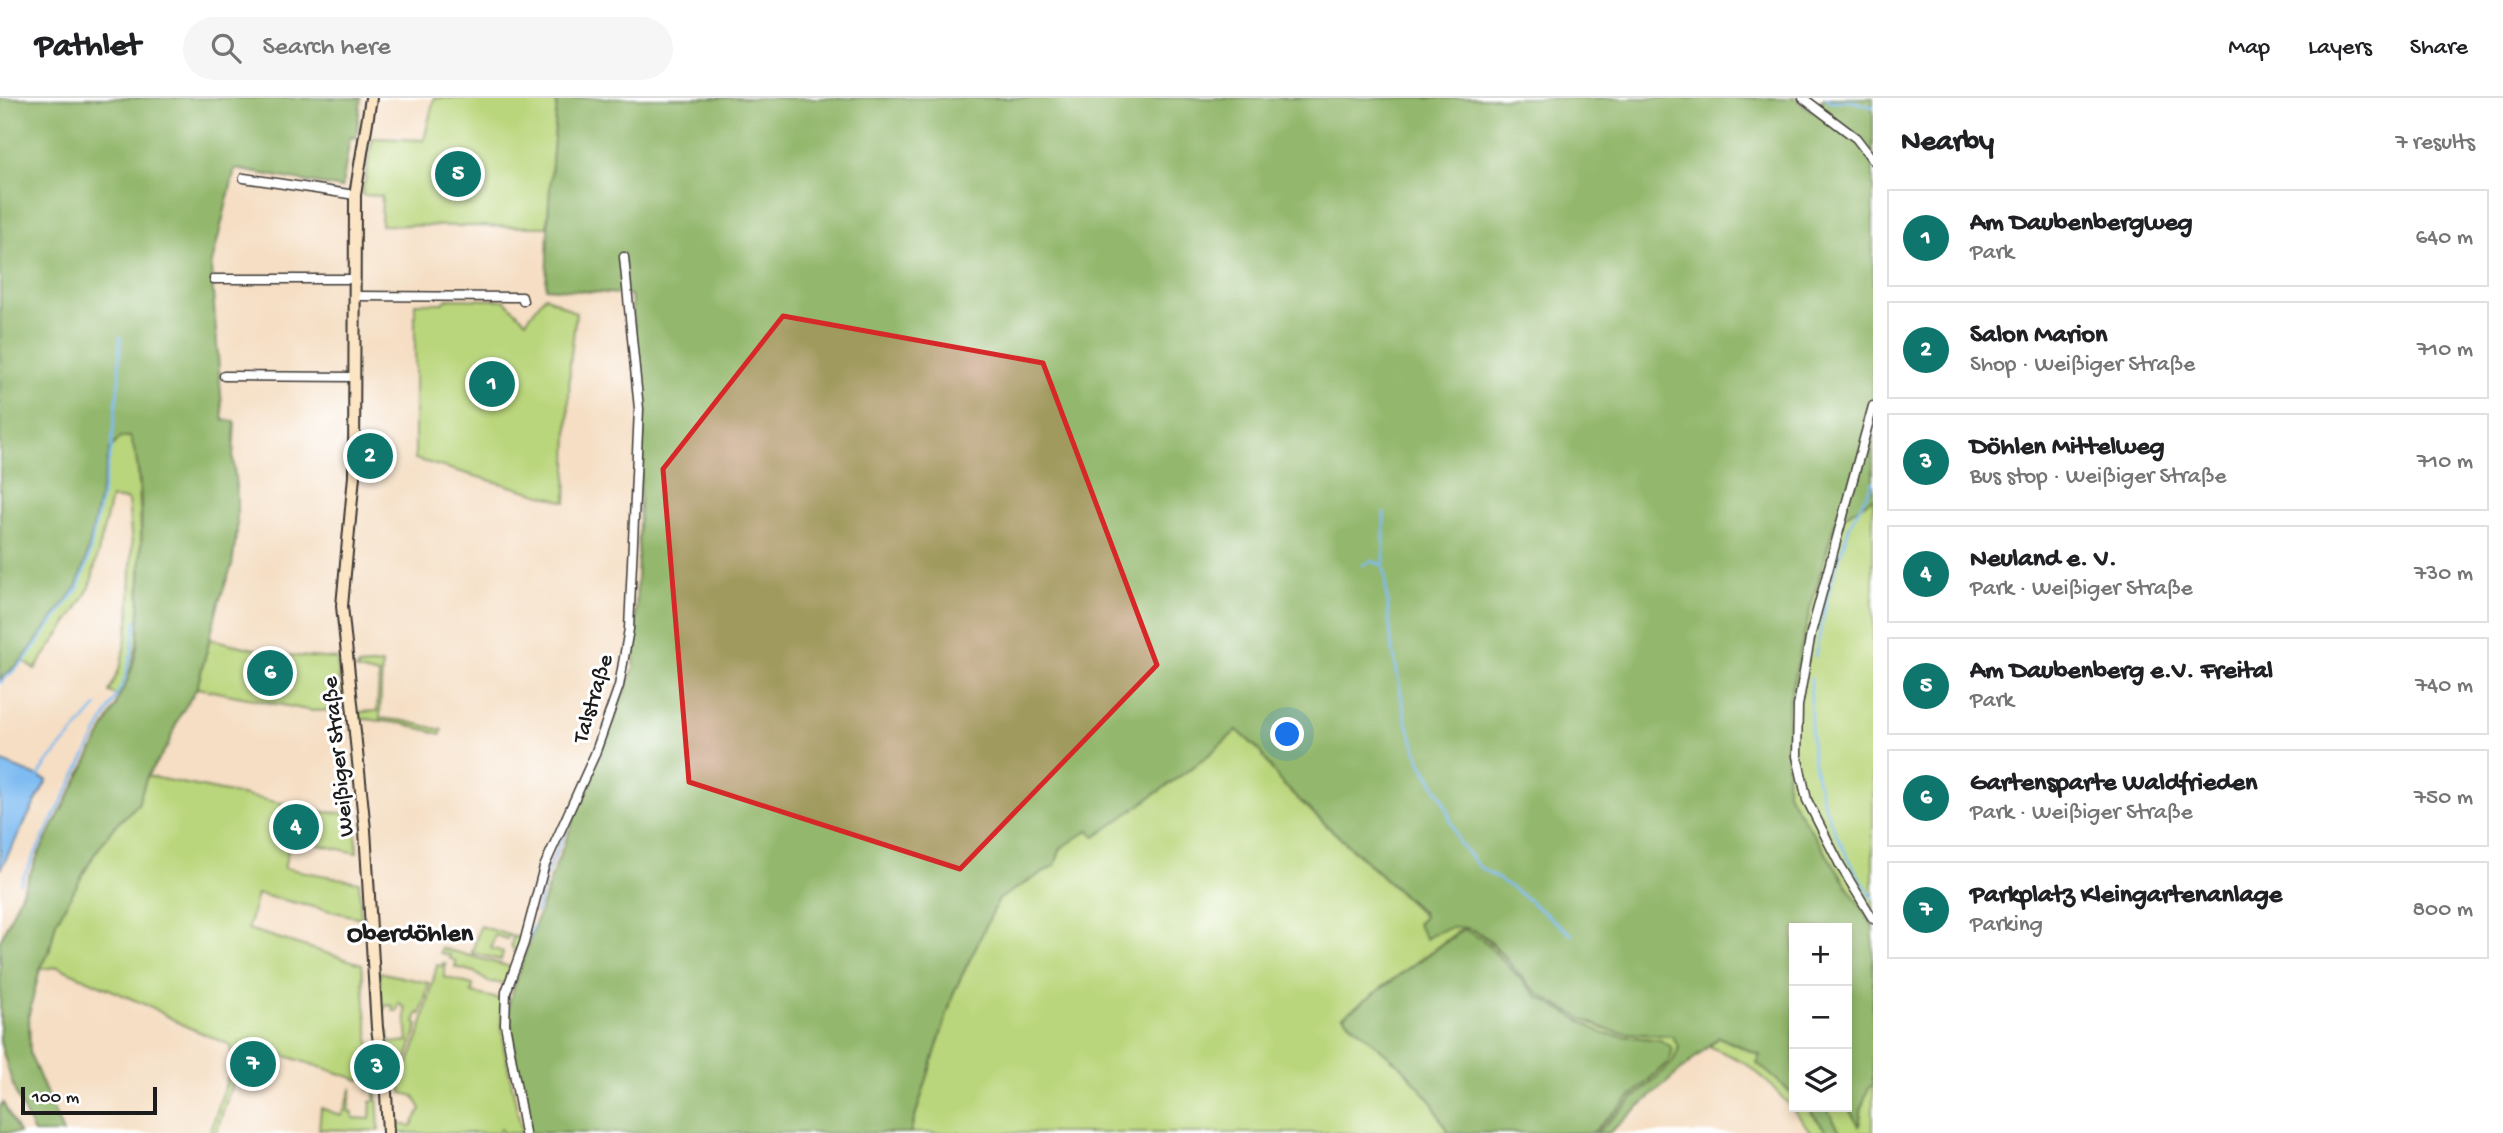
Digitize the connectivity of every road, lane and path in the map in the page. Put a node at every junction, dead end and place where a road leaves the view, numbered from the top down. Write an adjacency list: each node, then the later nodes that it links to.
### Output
1 (371, 98): 5 (street, Weißiger Straße)
2 (1804, 98): 3 (street)
3 (1873, 160)
4 (244, 178): 5 (street)
5 (355, 195): 8 (street, Weißiger Straße)
6 (624, 257): 16 (street, Talstraße)
7 (214, 279): 8 (street)
8 (355, 279): 9 (street, Weißiger Straße)
9 (355, 296): 10 (street); 12 (street, Weißiger Straße)
10 (523, 301)
11 (224, 376): 12 (street)
12 (355, 377): 15 (street, Weißiger Straße)
13 (1873, 406): 14 (street)
14 (1873, 919)
15 (388, 1133)
16 (525, 1133)

